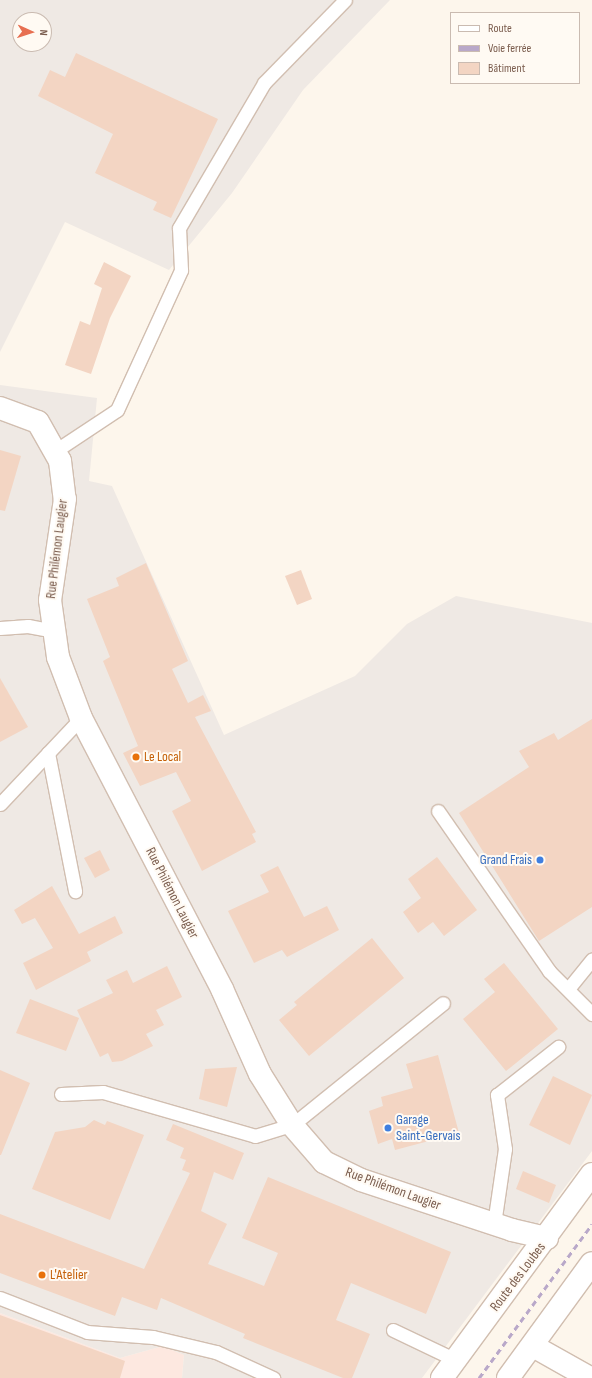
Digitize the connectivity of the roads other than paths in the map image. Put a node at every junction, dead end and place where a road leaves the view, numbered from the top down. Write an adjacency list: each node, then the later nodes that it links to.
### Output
1 (345, 0): 3 (lane)
2 (0, 408): 3 (street, Rue Philémon Laugier)
3 (55, 451): 5 (street, Rue Philémon Laugier)
4 (0, 628): 5 (lane)
5 (54, 631): 6 (street, Rue Philémon Laugier)
6 (81, 718): 7 (lane); 17 (street, Rue Philémon Laugier)
7 (48, 753): 8 (lane); 10 (lane)
8 (0, 804)
9 (438, 811): 12 (lane)
10 (75, 891)
11 (592, 959): 12 (lane)
12 (568, 990): 14 (lane)
13 (443, 1003): 17 (lane)
14 (589, 1009)
15 (558, 1047): 19 (lane)
16 (61, 1094): 17 (lane)
17 (292, 1125): 19 (street, Rue Philémon Laugier)
18 (592, 1174): 20 (street, Route des Loubes)
19 (494, 1224): 20 (street, Rue Philémon Laugier)
20 (547, 1238): 25 (street, Route des Loubes)
21 (592, 1263): 24 (street)
22 (0, 1298): 26 (lane)
23 (392, 1330): 25 (lane)
24 (533, 1346): 28 (street); 29 (street)
25 (456, 1360): 27 (street, Route des Loubes)
26 (273, 1378)
27 (442, 1378)
28 (508, 1378)
29 (590, 1378)

